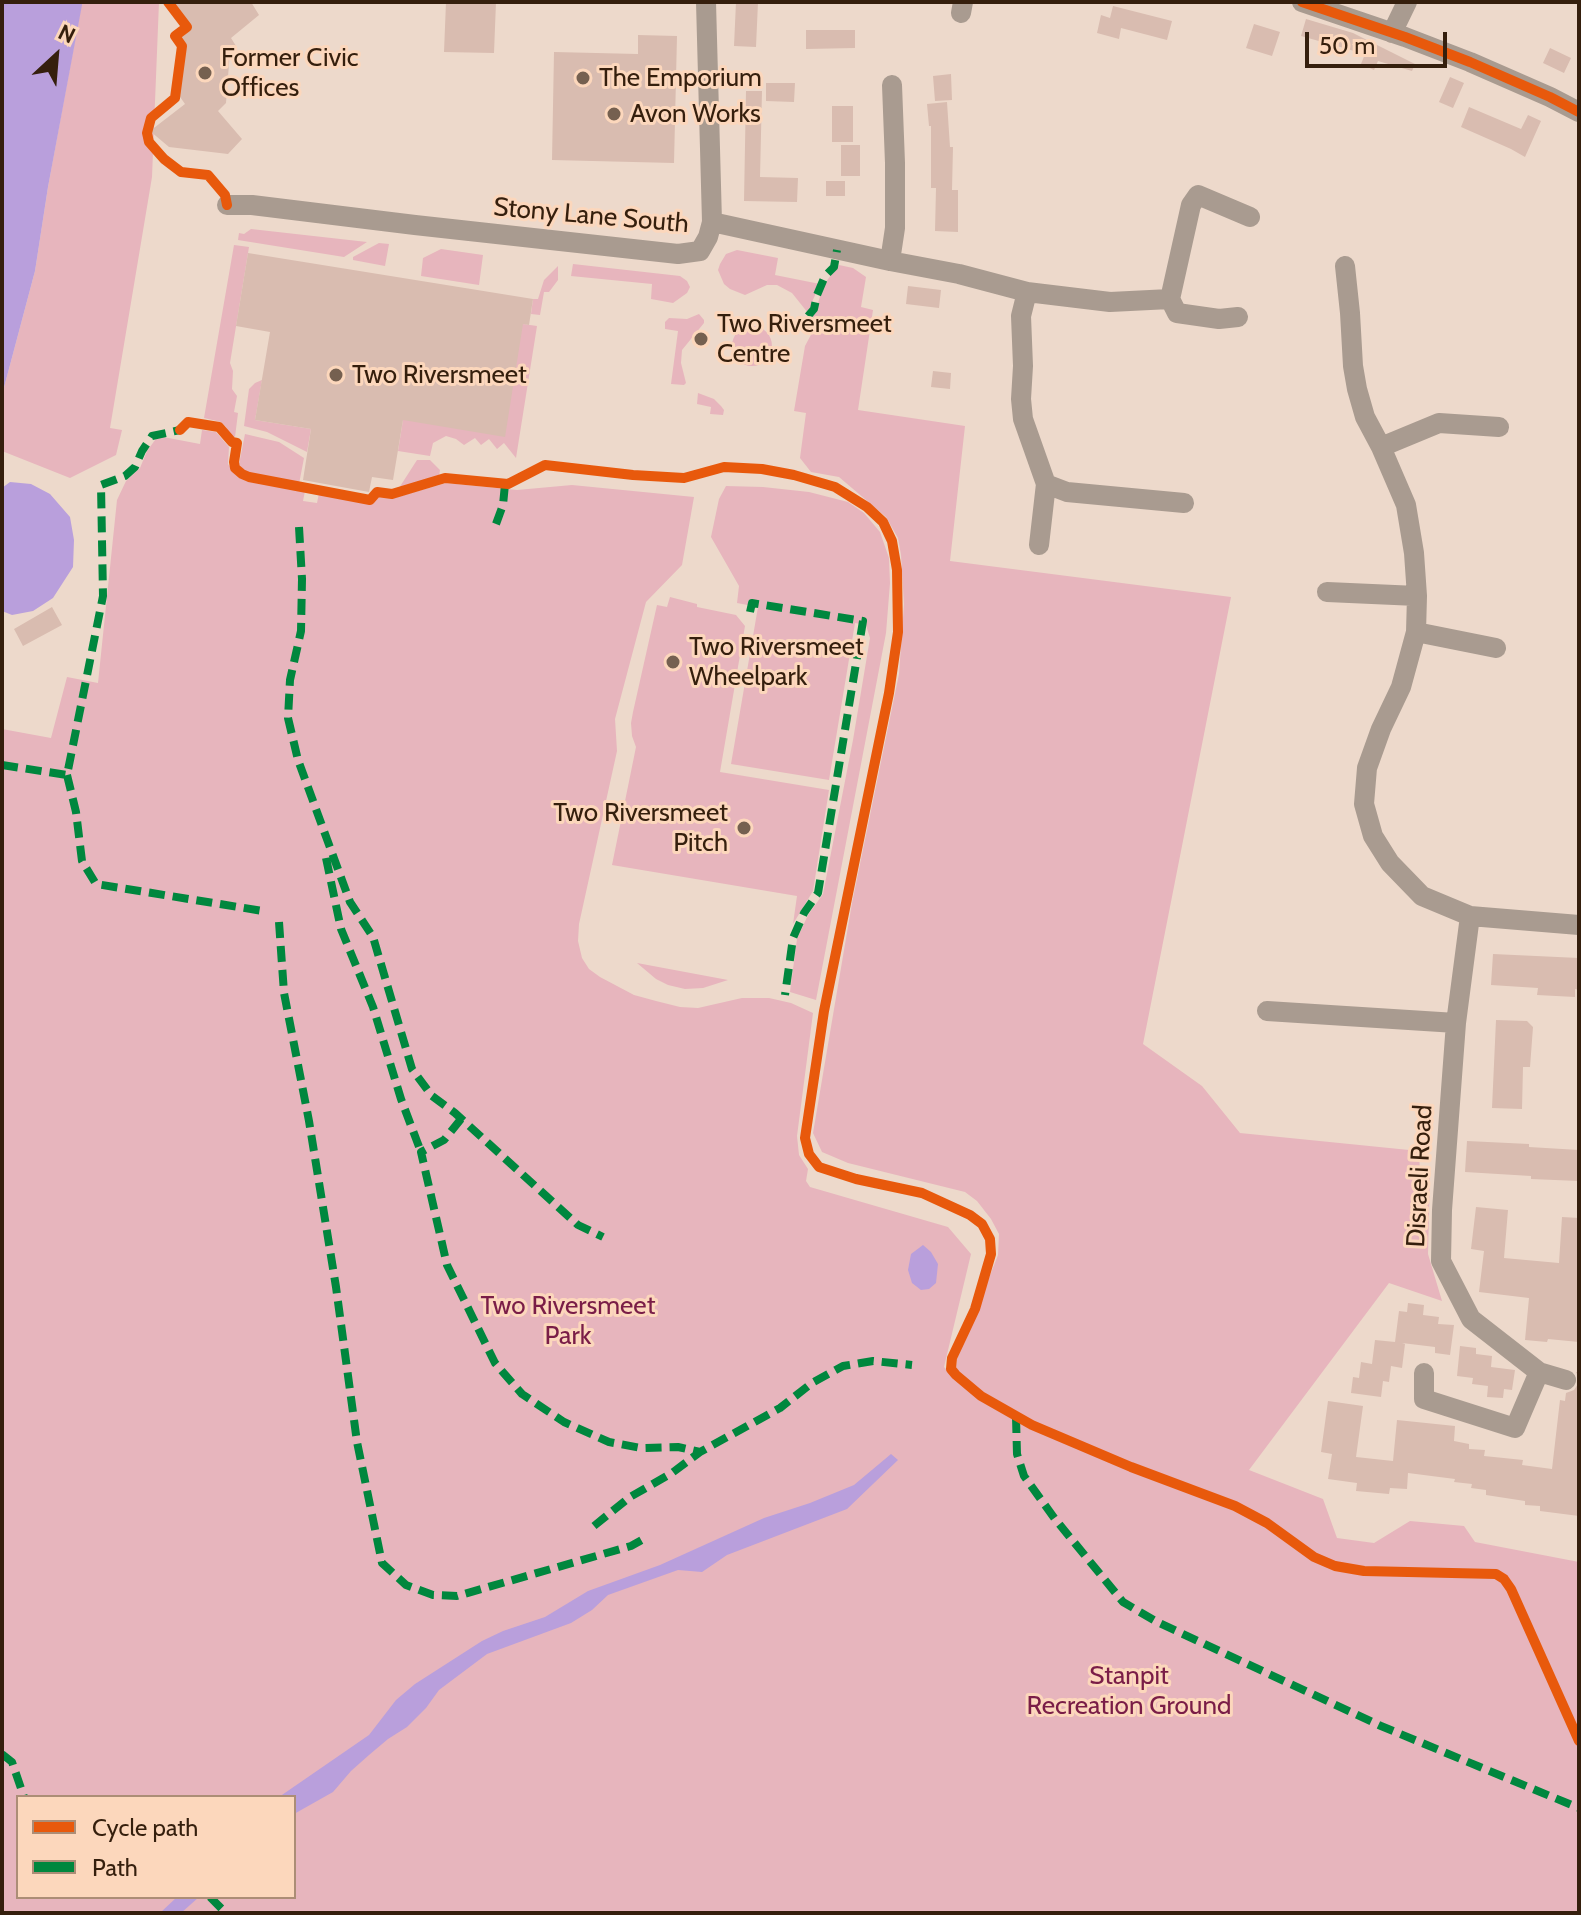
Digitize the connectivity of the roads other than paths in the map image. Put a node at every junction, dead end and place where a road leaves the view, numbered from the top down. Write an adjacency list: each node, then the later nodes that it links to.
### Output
1 (706, 2): 9 (street, Stony Lane South)
2 (1302, 2): 4 (street)
3 (1407, 2): 4 (street)
4 (1392, 33): 6 (street)
5 (892, 85): 10 (street)
6 (1579, 112)
7 (227, 205): 9 (street, Stony Lane South)
8 (1250, 217): 13 (street)
9 (712, 222): 10 (street)
10 (890, 261): 12 (street)
11 (1345, 266): 16 (street)
12 (1027, 292): 13 (street); 17 (street)
13 (1170, 299): 14 (street)
14 (1238, 317)
15 (1499, 427): 16 (street)
16 (1381, 447): 21 (street)
17 (1046, 484): 18 (street); 19 (street)
18 (1184, 503)
19 (1039, 545)
20 (1327, 592): 21 (street)
21 (1417, 596): 22 (street)
22 (1416, 632): 23 (street); 24 (street)
23 (1496, 648)
24 (1470, 916): 25 (street); 27 (street, Disraeli Road)
25 (1579, 925)
26 (1267, 1011): 27 (street)
27 (1456, 1023): 28 (street, Disraeli Road)
28 (1539, 1372): 29 (street); 30 (street, Disraeli Road)
29 (1424, 1373)
30 (1566, 1380)

